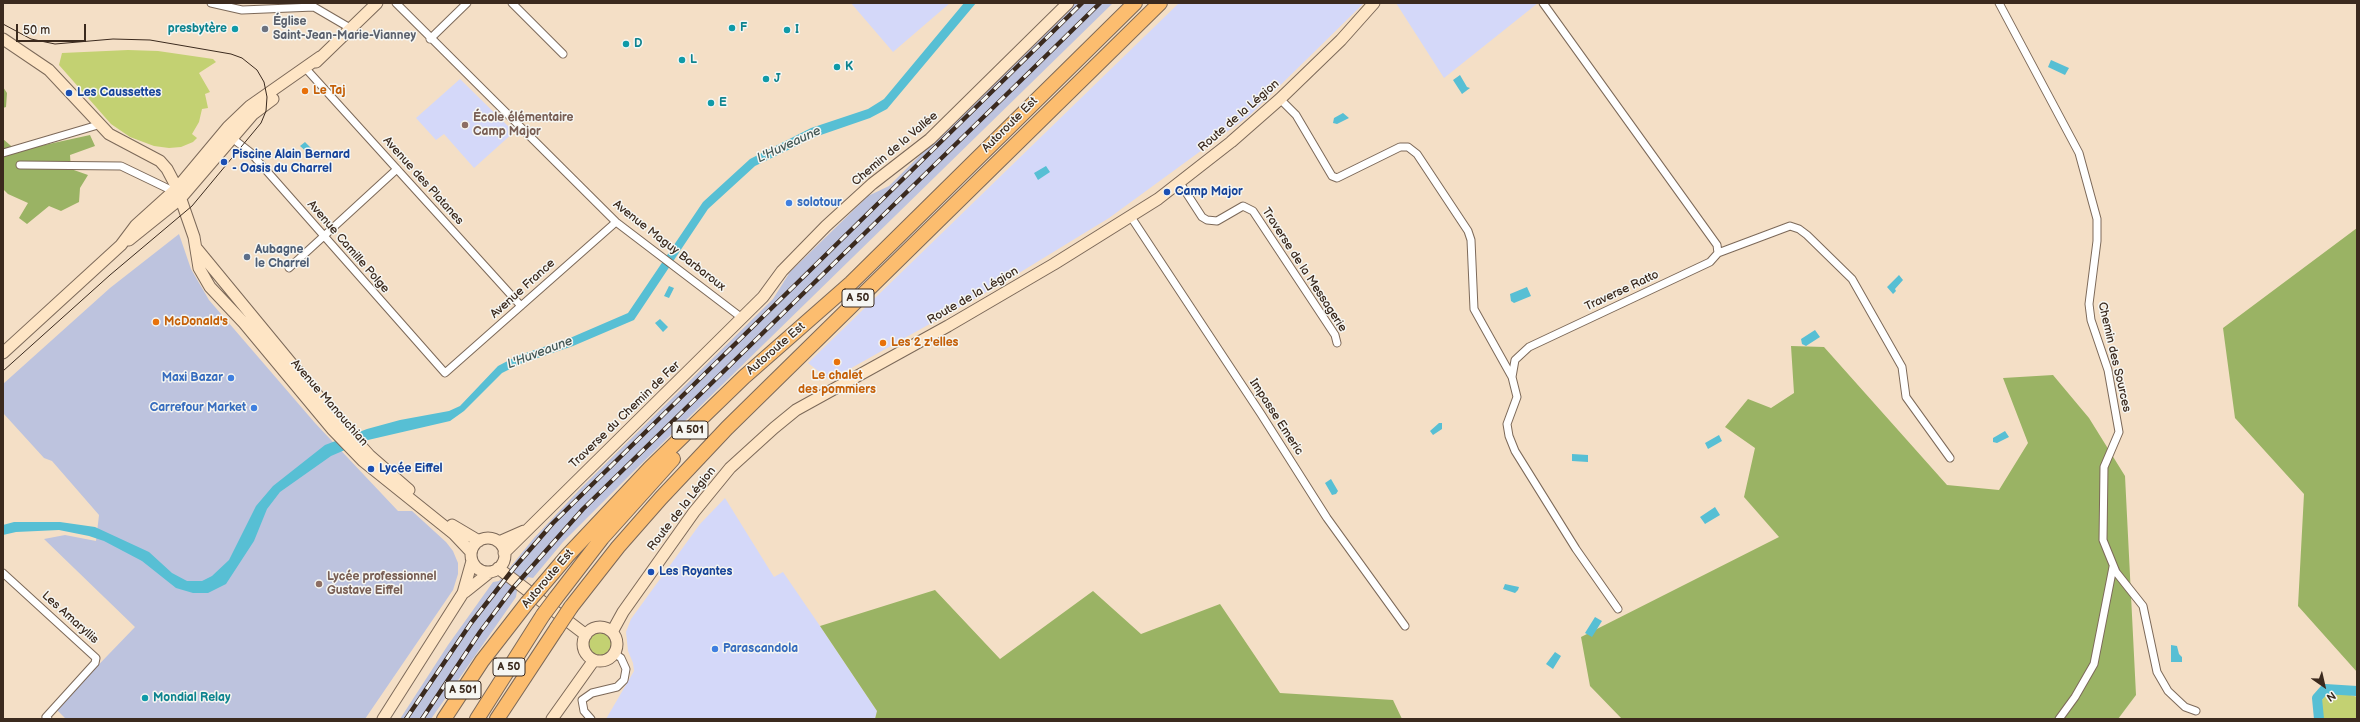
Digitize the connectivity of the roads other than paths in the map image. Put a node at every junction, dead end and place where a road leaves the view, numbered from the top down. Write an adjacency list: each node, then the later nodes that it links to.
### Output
1 (211, 3): 12 (street)
2 (377, 3): 12 (main road)
3 (396, 3): 14 (street, Avenue Maguy Barbaroux)
4 (467, 3): 14 (street)
5 (512, 3): 15 (street)
6 (1068, 3): 33 (main road, Chemin de la Vallée)
7 (1135, 3): 31 (highway, Autoroute Est / A 50)
8 (1160, 3): 60 (highway, Autoroute Est / A 50, bridge)
9 (1374, 3): 18 (main road, Route de la Légion)
10 (1543, 3): 29 (street)
11 (1999, 3): 45 (street, Chemin des Sources)
12 (350, 28): 16 (main road)
13 (3, 39): 19 (main road, Avenue Manouchian)
14 (430, 39): 27 (street, Avenue Maguy Barbaroux)
15 (563, 54)
16 (320, 57): 17 (main road); 25 (main road)
17 (308, 71): 20 (main road); 23 (street, Avenue des Platanes)
18 (1280, 99): 24 (main road, Route de la Légion); 37 (street)
19 (98, 125): 21 (street); 25 (main road, Avenue Manouchian)
20 (232, 138): 25 (main road); 28 (street, Avenue Camille Polge)
21 (3, 152)
22 (20, 165): 25 (street)
23 (397, 169): 28 (street); 32 (street, Avenue des Platanes)
24 (1180, 183): 26 (main road, Route de la Légion); 34 (street, Traverse de la Messagerie)
25 (177, 193): 35 (main road); 39 (main road, Avenue Manouchian)
26 (1131, 217): 50 (street, Impasse Emeric); 51 (main road, Route de la Légion)
27 (616, 222): 32 (street, Avenue France); 33 (street, Avenue Maguy Barbaroux)
28 (324, 236): 30 (street); 36 (street, Avenue Camille Polge)
29 (1718, 253): 37 (street, Traverse Ratto); 38 (street, Traverse Ratto)
30 (289, 268)
31 (851, 283): 58 (highway, Autoroute Est / A 501, bridge); 59 (highway, A 50, bridge)
32 (521, 306): 36 (street, Avenue France)
33 (742, 318): 40 (main road, Traverse du Chemin de Fer)
34 (1337, 343)
35 (3, 353)
36 (445, 373)
37 (1512, 377): 49 (street)
38 (1950, 458)
39 (443, 522): 41 (main road, Avenue Manouchian); 44 (main road, Avenue Manouchian)
40 (526, 530): 42 (main road, Traverse du Chemin de Fer); 43 (main road, Traverse du Chemin de Fer)
41 (478, 541): 42 (main road); 44 (main road)
42 (498, 542): 43 (main road)
43 (504, 553): 46 (main road)
44 (472, 557): 46 (main road); 48 (main road)
45 (2113, 566): 55 (street, Chemin des Sources); 63 (street)
46 (494, 570): 48 (main road); 52 (main road)
47 (3, 573): 56 (street, Les Amaryllis)
48 (463, 594): 57 (main road)
49 (1618, 609)
50 (1405, 626)
51 (612, 632): 52 (main road); 53 (main road)
52 (586, 635): 54 (main road)
53 (614, 653): 54 (main road); 62 (street)
54 (594, 660): 61 (main road)
55 (2196, 711)
56 (48, 719)
57 (383, 719)
58 (444, 719)
59 (476, 719)
60 (497, 719)
61 (552, 719)
62 (591, 719)
63 (2059, 719)

